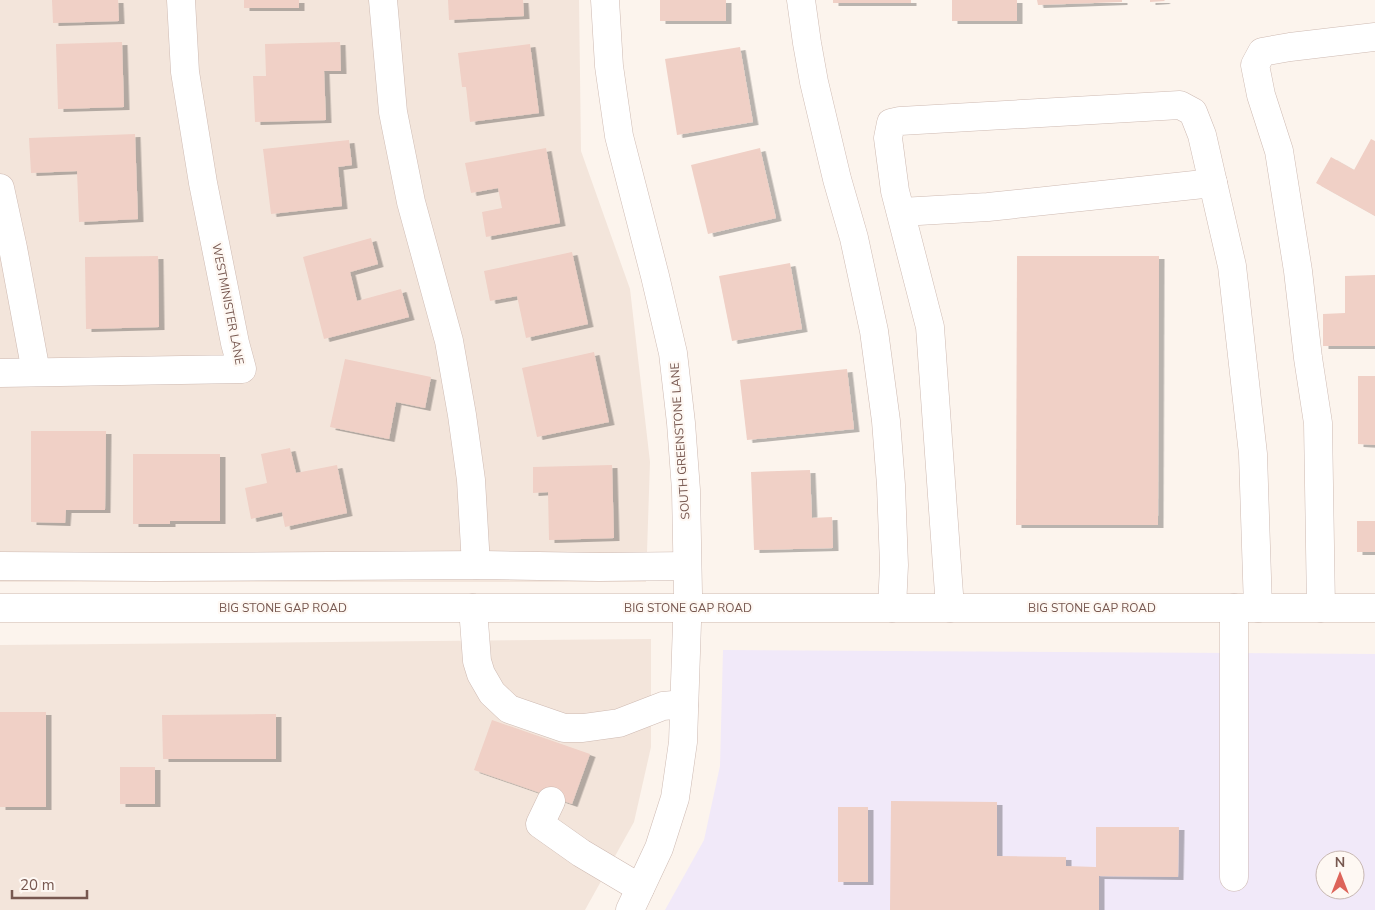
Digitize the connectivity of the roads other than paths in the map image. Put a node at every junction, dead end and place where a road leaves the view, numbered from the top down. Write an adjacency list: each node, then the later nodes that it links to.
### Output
1 (181, 0): 9 (street, WESTMINISTER LANE)
2 (383, 0): 11 (street)
3 (604, 0): 13 (street, SOUTH GREENSTONE LANE)
4 (801, 0): 17 (street)
5 (1375, 37): 20 (street)
6 (1214, 183): 8 (street); 8 (street); 19 (street)
7 (0, 188): 9 (street)
8 (901, 212): 18 (street)
9 (36, 372): 10 (street, WESTMINISTER LANE)
10 (0, 373)
11 (476, 565): 12 (street); 13 (street)
12 (0, 566)
13 (687, 566): 16 (street, SOUTH GREENSTONE LANE)
14 (0, 608): 15 (street, BIG STONE GAP ROAD)
15 (473, 608): 16 (street, BIG STONE GAP ROAD); 22 (street)
16 (687, 608): 17 (street, BIG STONE GAP ROAD); 22 (street, SOUTH GREENSTONE LANE)
17 (892, 608): 18 (street, BIG STONE GAP ROAD)
18 (950, 608): 19 (street, BIG STONE GAP ROAD)
19 (1246, 608): 20 (street, BIG STONE GAP ROAD); 24 (street)
20 (1321, 608): 21 (street, BIG STONE GAP ROAD)
21 (1375, 608)
22 (684, 704): 25 (street, SOUTH GREENSTONE LANE)
23 (551, 801): 25 (street)
24 (1234, 877)
25 (635, 899)

